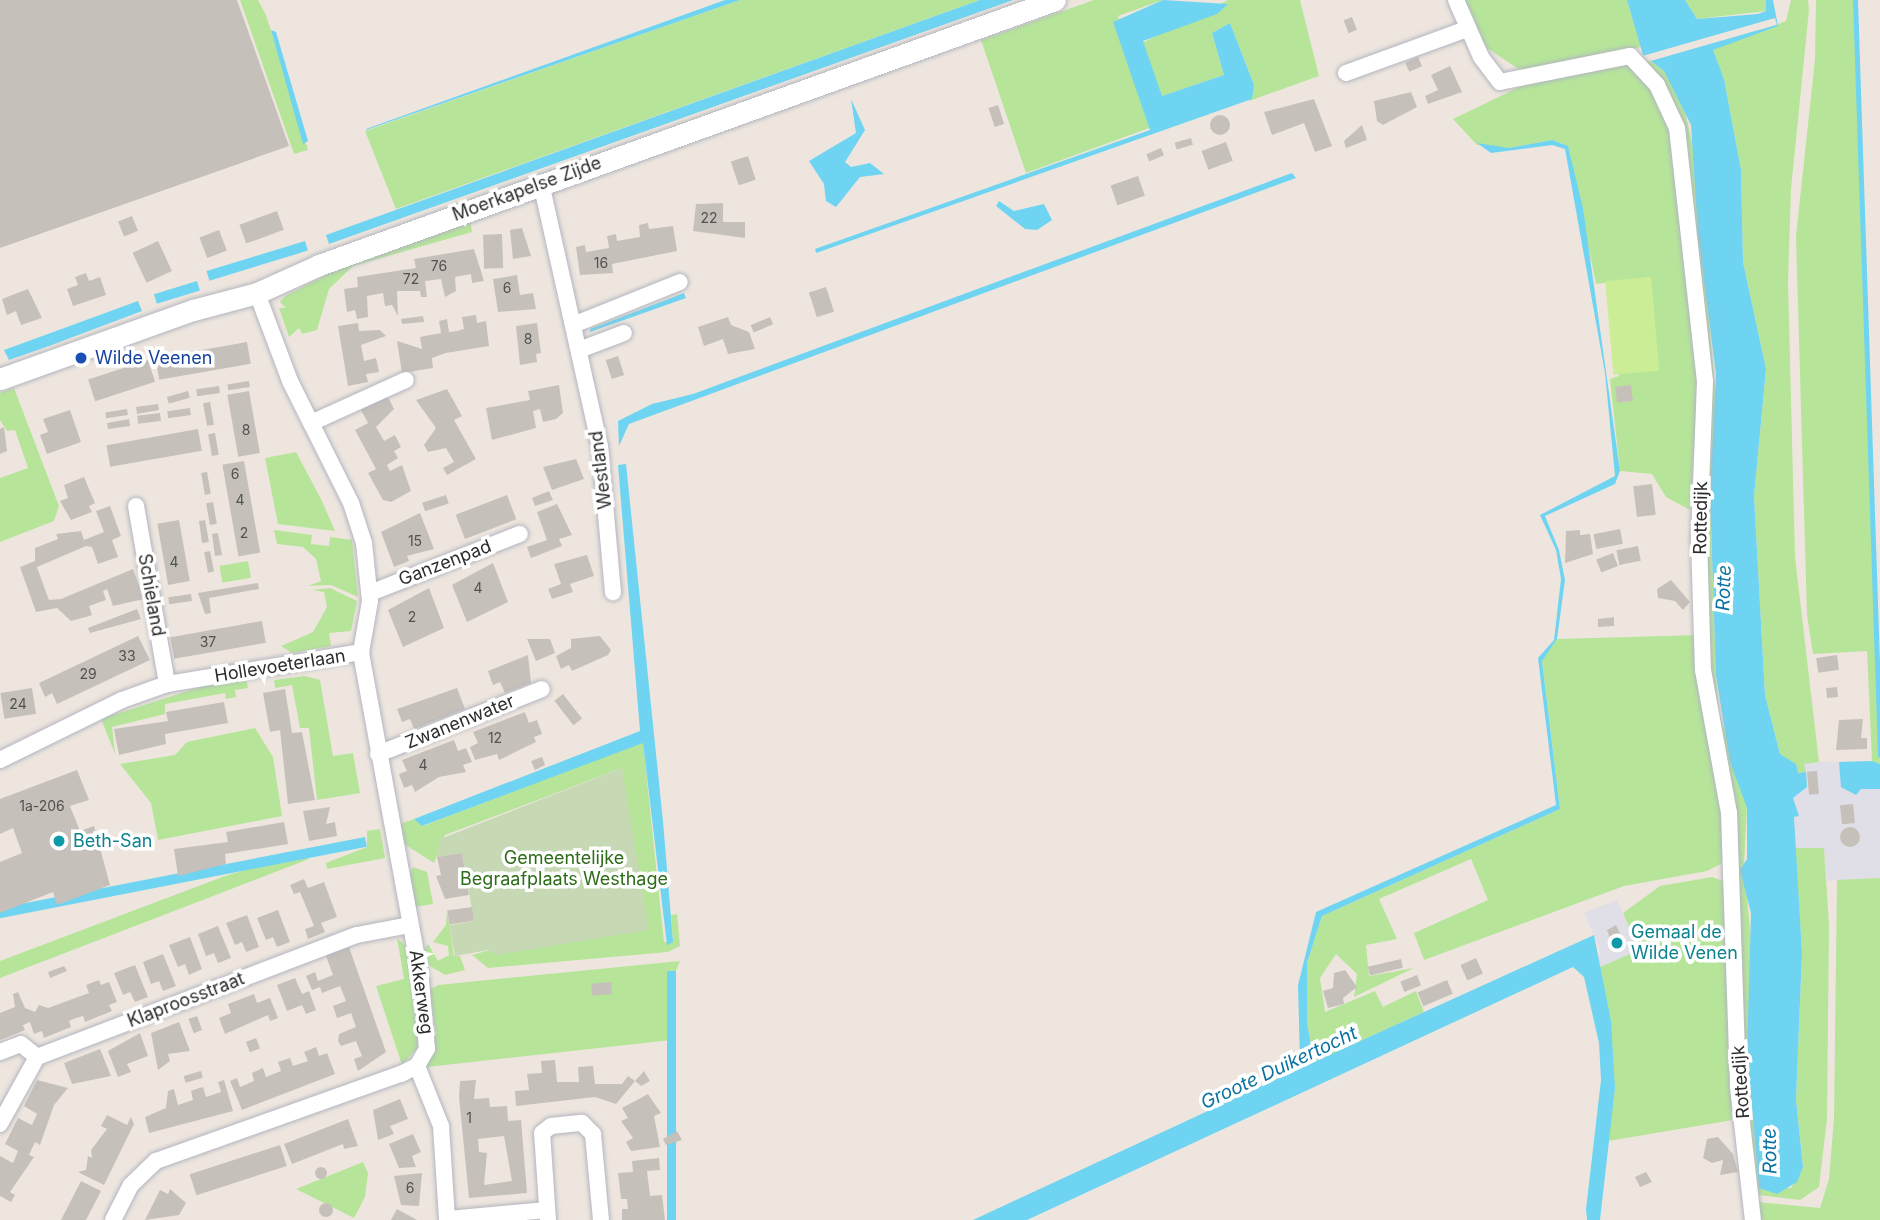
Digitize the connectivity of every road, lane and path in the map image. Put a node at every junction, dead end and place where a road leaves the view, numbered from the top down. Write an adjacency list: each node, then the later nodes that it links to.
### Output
1 (1055, 0): 5 (street, Moerkapelse Zijde)
2 (1457, 0): 3 (street, Rottedijk)
3 (1467, 29): 4 (street); 32 (street, Rottedijk)
4 (1346, 73)
5 (541, 183): 7 (street, Moerkapelse Zijde); 8 (street, Westland)
6 (680, 282): 8 (street)
7 (257, 293): 11 (street, Moerkapelse Zijde); 13 (street, Hollevoeterlaan)
8 (573, 325): 10 (street, Westland)
9 (624, 333): 10 (street)
10 (579, 350): 16 (street, Westland)
11 (0, 379)
12 (406, 380): 13 (street)
13 (311, 423): 17 (street, Hollevoeterlaan)
14 (136, 506): 19 (street, Schieland)
15 (520, 534): 17 (street, Ganzenpad)
16 (613, 592)
17 (370, 593): 18 (street, Hollevoeterlaan)
18 (361, 652): 19 (street, Hollevoeterlaan); 21 (street, Akkerweg)
19 (167, 684): 22 (street, Hollevoeterlaan)
20 (542, 689): 21 (street, Zwanenwater)
21 (378, 754): 23 (street, Akkerweg)
22 (0, 760)
23 (410, 925): 25 (street, Klaproosstraat); 26 (street, Akkerweg)
24 (0, 1052): 25 (street)
25 (37, 1057): 27 (street)
26 (417, 1066): 29 (street); 30 (street)
27 (0, 1124)
28 (547, 1215): 29 (street); 31 (street)
29 (448, 1219)
30 (113, 1220)
31 (601, 1220)
32 (1753, 1220)

